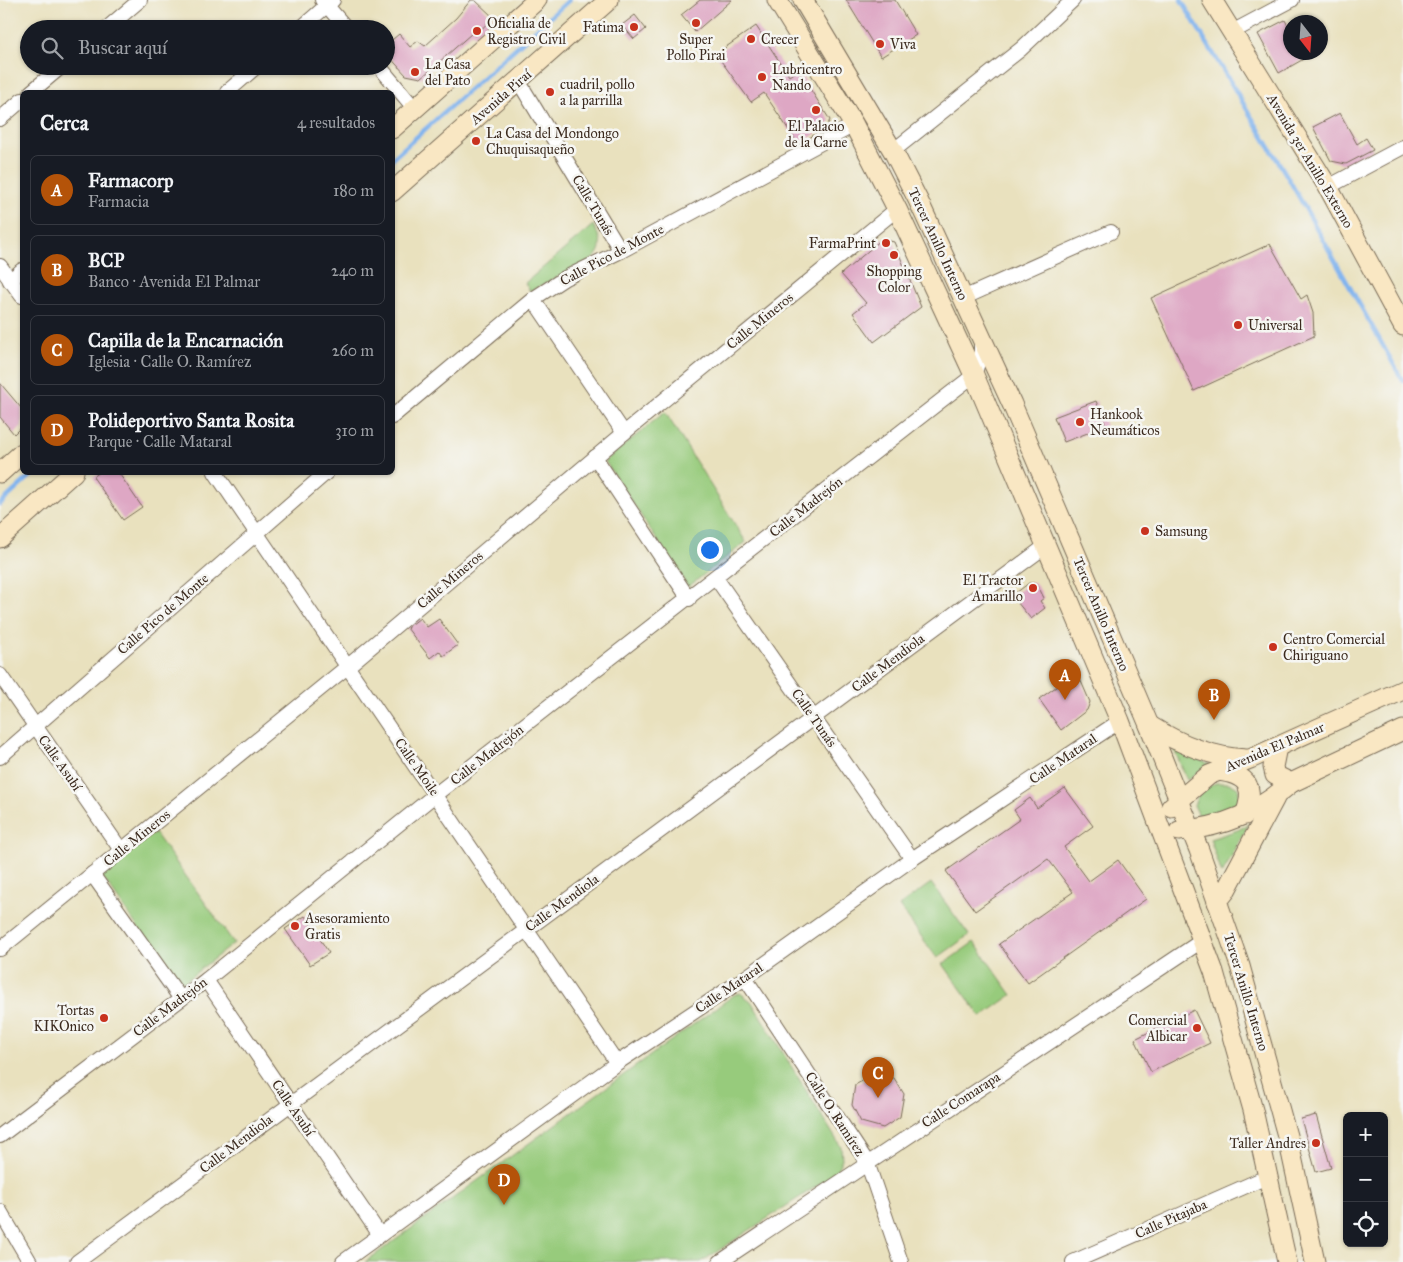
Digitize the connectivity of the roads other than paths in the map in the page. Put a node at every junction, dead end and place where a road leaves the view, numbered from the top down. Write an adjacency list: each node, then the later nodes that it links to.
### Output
1 (140, 0): 10 (street)
2 (537, 0): 21 (main road)
3 (609, 0): 17 (main road, Avenida Piraí)
4 (777, 0): 23 (main road, Tercer Anillo Interno)
5 (803, 0): 26 (main road, Tercer Anillo Interno)
6 (1073, 0): 26 (street)
7 (1212, 0): 13 (main road, Avenida 3er Anillo Externo)
8 (1292, 0): 13 (street)
9 (327, 2): 11 (street); 12 (street)
10 (117, 20)
11 (309, 20)
12 (340, 20)
13 (1232, 32): 28 (main road, Avenida 3er Anillo Externo)
14 (51, 75): 18 (street)
15 (247, 75): 19 (street)
16 (387, 75): 21 (street)
17 (519, 82): 29 (main road, Avenida Piraí); 33 (street, Calle Tunás)
18 (33, 90)
19 (229, 90)
20 (20, 102): 22 (street)
21 (415, 109): 24 (main road)
22 (0, 119)
23 (854, 125): 27 (main road, Tercer Anillo Interno); 33 (street, Calle Pico de Monte)
24 (395, 126)
25 (1403, 147): 28 (street)
26 (893, 151): 30 (main road, Tercer Anillo Interno)
27 (875, 164): 30 (main road); 31 (main road, Tercer Anillo Interno)
28 (1328, 187): 40 (main road, Avenida 3er Anillo Externo)
29 (395, 189)
30 (918, 200): 38 (main road, Tercer Anillo Interno)
31 (897, 208): 42 (main road, Tercer Anillo Interno); 45 (street, Calle Mineros)
32 (1111, 232): 38 (street)
33 (621, 251): 39 (street, Calle Pico de Monte)
34 (0, 266): 36 (street)
35 (20, 272): 36 (street)
36 (10, 280): 37 (street)
37 (20, 293)
38 (963, 298): 41 (main road, Tercer Anillo Interno)
39 (533, 299): 44 (street, Calle Pico de Monte); 45 (street)
40 (1403, 326)
41 (978, 330): 42 (street); 43 (main road, Tercer Anillo Interno)
42 (974, 375): 43 (street); 54 (main road, Tercer Anillo Interno); 55 (street, Calle Madrejón)
43 (1012, 404): 62 (main road, Tercer Anillo Interno)
44 (395, 415)
45 (624, 433): 47 (street, Calle Mineros)
46 (20, 455): 48 (main road)
47 (595, 457): 56 (street); 57 (street, Calle Mineros)
48 (0, 473)
49 (71, 475): 53 (main road)
50 (217, 475): 52 (street, Calle Moile)
51 (324, 475): 52 (street, Calle Pico de Monte)
52 (257, 532): 57 (street, Calle Moile); 63 (street, Calle Pico de Monte)
53 (0, 538)
54 (1047, 545): 60 (street, Calle Mendiola); 61 (main road, Tercer Anillo Interno)
55 (716, 578): 56 (street, Calle Madrejón); 60 (street, Calle Tunás)
56 (689, 599): 70 (street, Calle Madrejón)
57 (347, 667): 70 (street, Calle Moile); 76 (street, Calle Mineros)
58 (0, 675): 63 (street, Calle Asubí)
59 (1403, 690): 65 (main road, Avenida El Palmar)
60 (814, 718): 77 (street, Calle Tunás); 80 (street, Calle Mendiola)
61 (1120, 721): 74 (main road, Tercer Anillo Interno); 77 (street, Calle Mataral)
62 (1149, 725): 67 (main road); 72 (main road, Tercer Anillo Interno)
63 (35, 726): 66 (street, Calle Pico de Monte); 76 (street, Calle Asubí)
64 (1403, 730): 69 (main road)
65 (1277, 747): 67 (main road, Avenida El Palmar); 69 (main road)
66 (0, 757)
67 (1250, 759): 68 (main road, Avenida El Palmar)
68 (1219, 771): 72 (main road, Avenida El Palmar); 73 (main road)
69 (1291, 783): 71 (main road)
70 (436, 794): 80 (street, Calle Moile); 84 (street, Calle Madrejón)
71 (1276, 797): 73 (main road); 79 (main road)
72 (1179, 799): 74 (main road, Avenida El Palmar); 75 (main road, Tercer Anillo Interno)
73 (1244, 815): 75 (main road)
74 (1161, 826): 75 (main road); 81 (main road, Tercer Anillo Interno)
75 (1191, 830): 79 (main road, Tercer Anillo Interno)
76 (121, 850): 78 (street, Calle Mineros)
77 (912, 859): 83 (street, Calle Mataral)
78 (92, 874): 82 (street, Calle Mineros); 85 (street)
79 (1217, 902): 86 (main road, Tercer Anillo Interno)
80 (525, 930): 87 (street, Calle Moile); 88 (street, Calle Mendiola)
81 (1203, 940): 86 (main road); 89 (main road, Tercer Anillo Interno); 92 (street, Calle Comarapa)
82 (0, 949)
83 (745, 978): 87 (street, Calle Mataral); 92 (street, Calle O. Ramírez)
84 (206, 980): 85 (street, Calle Madrejón); 88 (street, Calle Asubí)
85 (181, 999): 90 (street, Calle Madrejón)
86 (1250, 999): 91 (main road, Tercer Anillo Interno)
87 (617, 1063): 96 (street, Calle Mataral)
88 (290, 1104): 96 (street, Calle Asubí); 98 (street, Calle Mendiola)
89 (1253, 1110): 91 (main road); 93 (main road, Tercer Anillo Interno)
90 (0, 1136)
91 (1289, 1143): 95 (main road, Tercer Anillo Interno)
92 (867, 1162): 100 (street, Calle Comarapa); 101 (street, Calle O. Ramírez)
93 (1269, 1176): 95 (main road); 102 (street, Calle Pitajaba); 103 (main road, Tercer Anillo Interno)
94 (0, 1211): 97 (street)
95 (1305, 1211): 104 (main road, Tercer Anillo Interno)
96 (380, 1235): 99 (street, Calle Mataral)
97 (30, 1262)
98 (77, 1262)
99 (343, 1262)
100 (720, 1262)
101 (901, 1262)
102 (1073, 1262)
103 (1287, 1262)
104 (1315, 1262)

